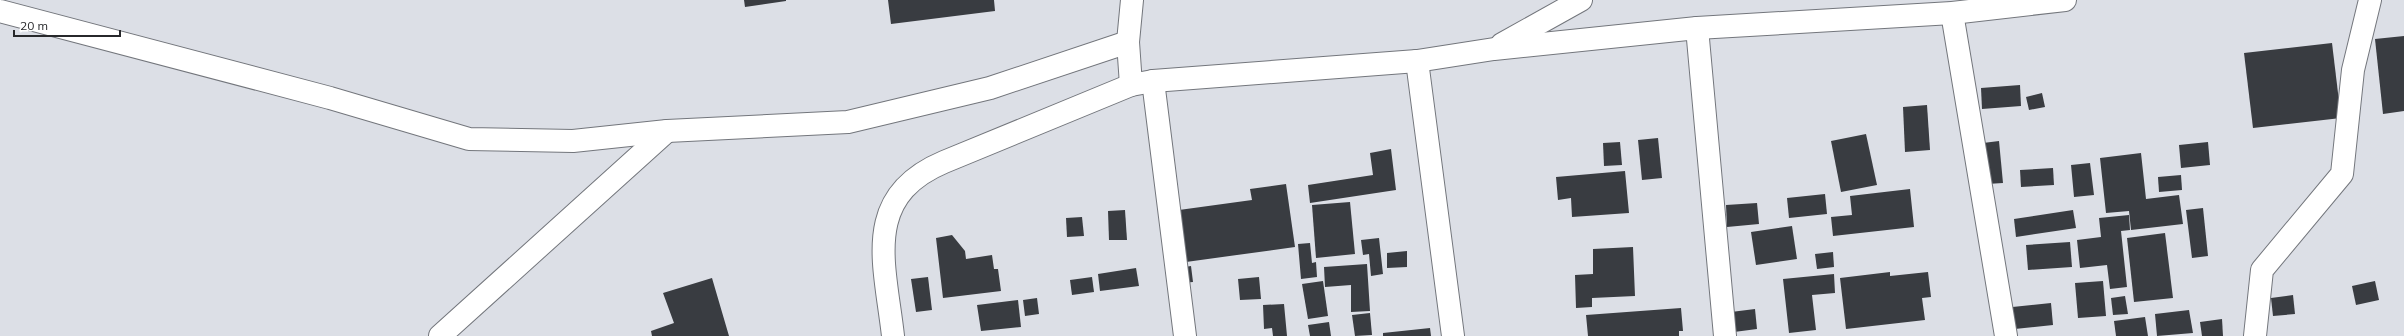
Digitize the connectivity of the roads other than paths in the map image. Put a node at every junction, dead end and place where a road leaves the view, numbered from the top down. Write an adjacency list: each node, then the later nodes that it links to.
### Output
1 (1132, 0): 8 (street)
2 (1582, 0): 9 (street)
3 (2065, 0): 6 (street)
4 (2370, 0): 20 (street)
5 (0, 11): 13 (street)
6 (1952, 13): 7 (street); 19 (street)
7 (1697, 28): 9 (street); 18 (street)
8 (1128, 42): 12 (street); 13 (street)
9 (1494, 49): 10 (street)
10 (1417, 61): 11 (street); 17 (street)
11 (1153, 81): 12 (street); 16 (street)
12 (1131, 86): 15 (street)
13 (667, 130): 14 (street)
14 (440, 336)
15 (892, 336)
16 (1185, 336)
17 (1453, 336)
18 (1725, 336)
19 (2006, 336)
20 (2255, 336)

